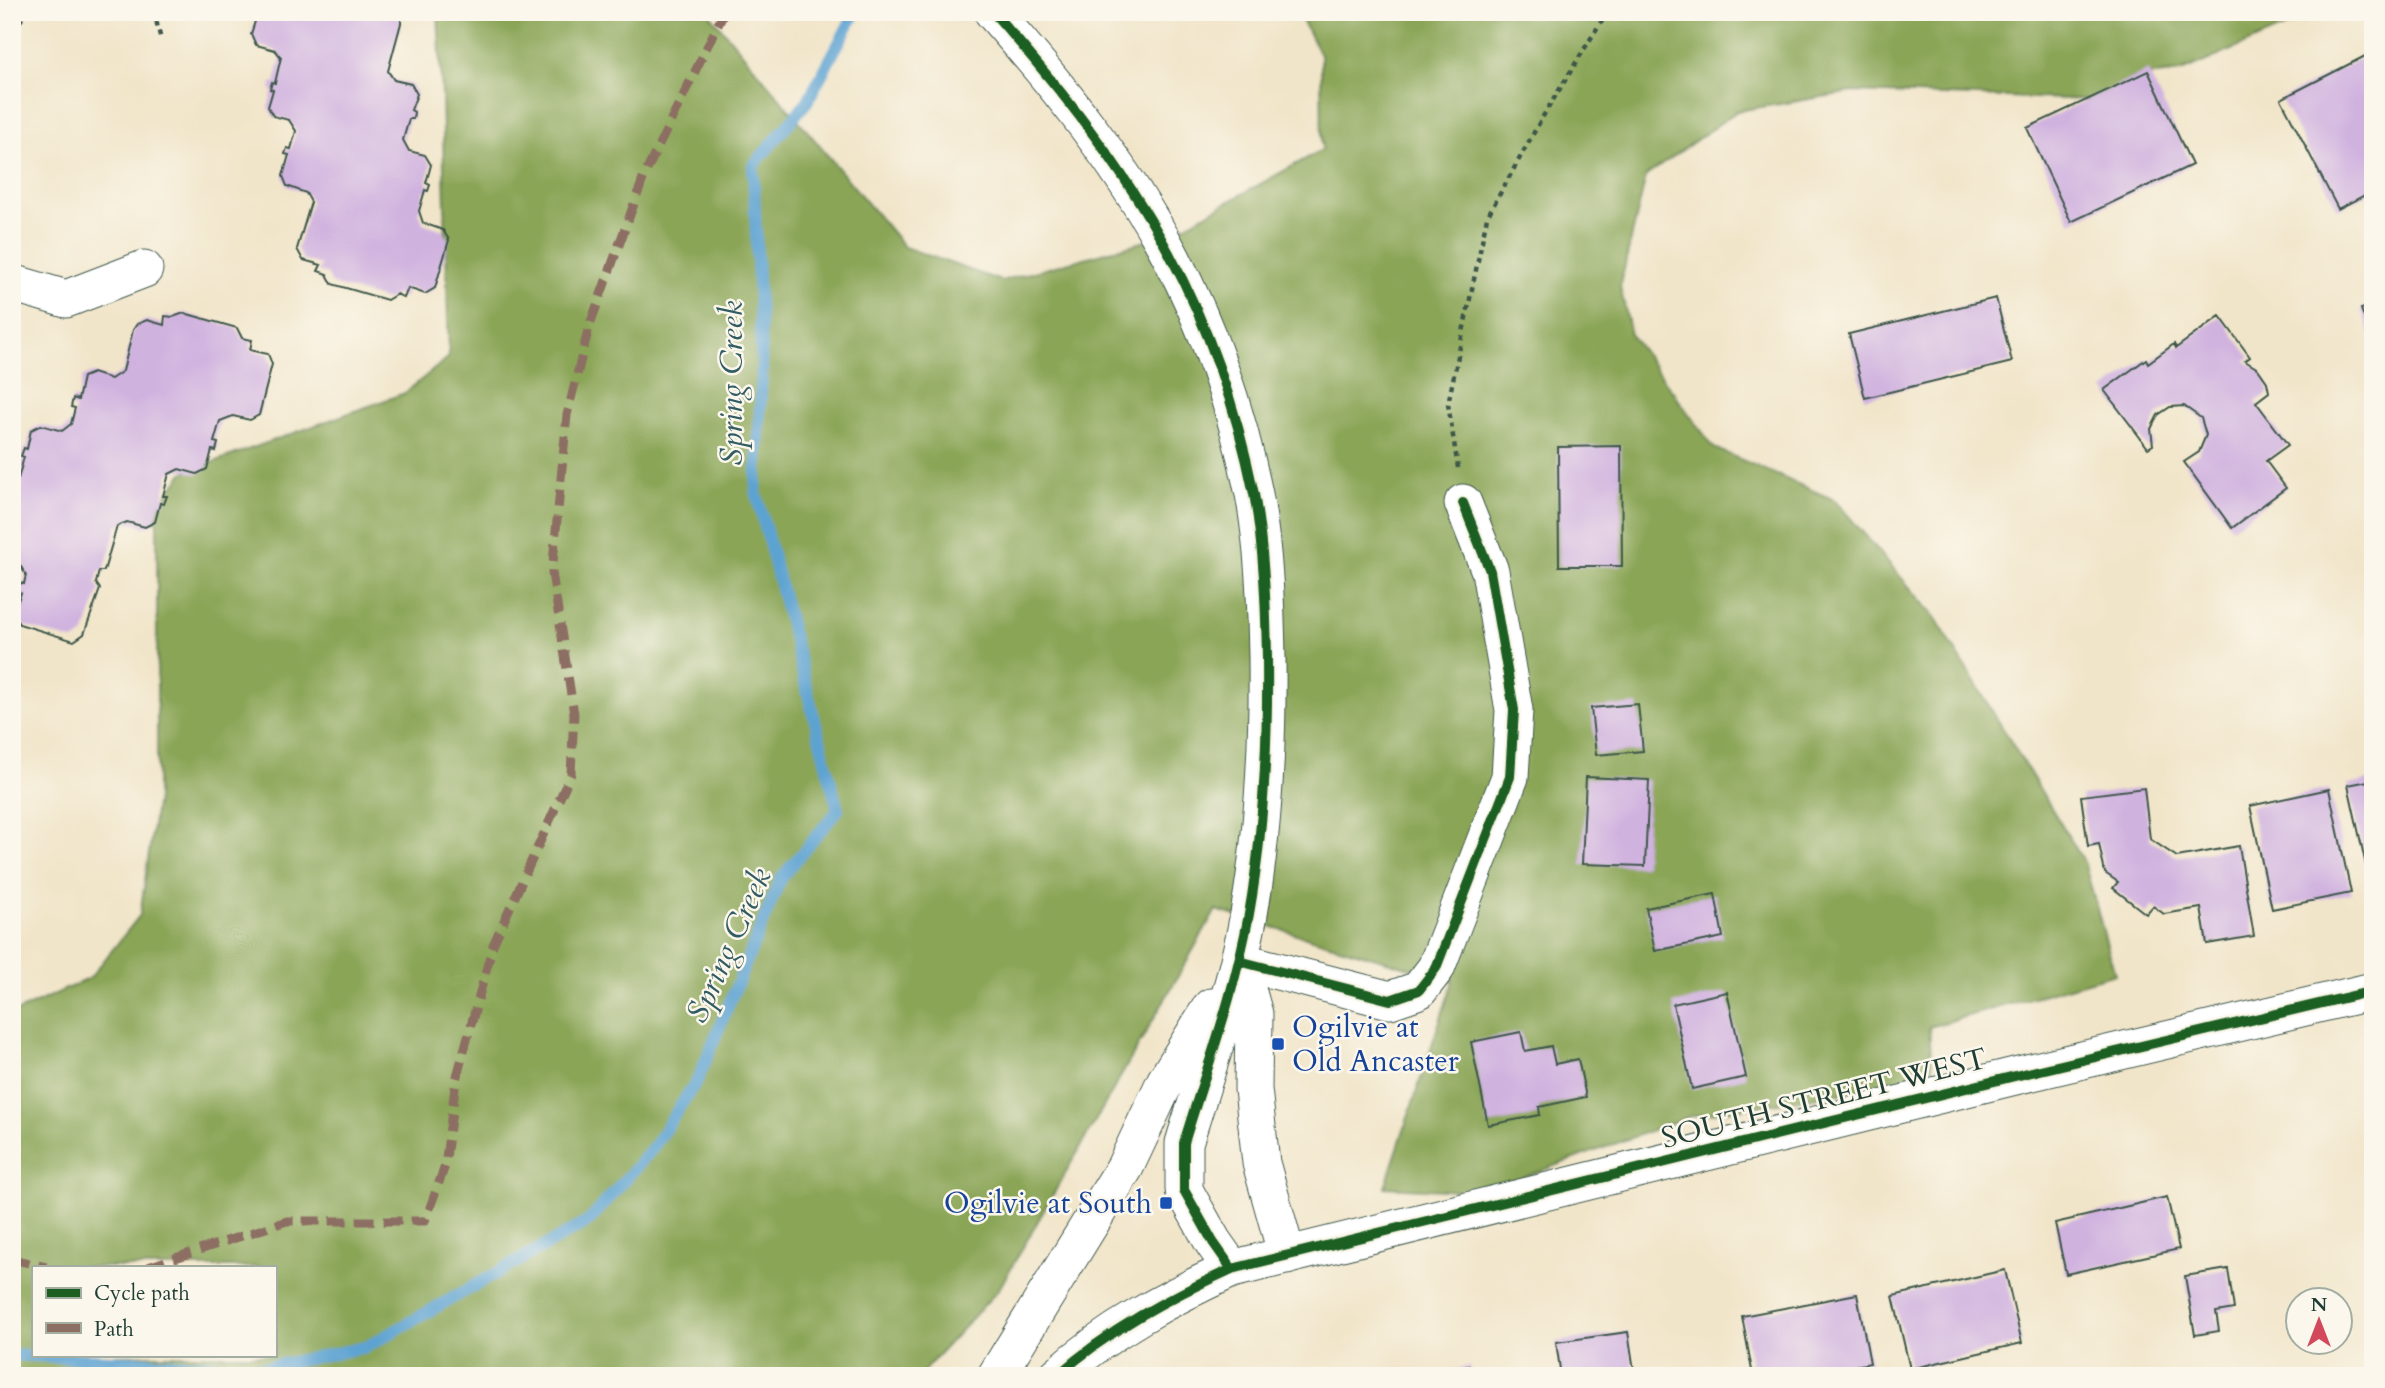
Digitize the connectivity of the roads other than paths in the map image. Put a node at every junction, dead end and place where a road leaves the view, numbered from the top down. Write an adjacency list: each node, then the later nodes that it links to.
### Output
1 (993, 12): 5 (street)
2 (144, 269): 3 (street)
3 (12, 283)
4 (1463, 503): 5 (street)
5 (1239, 961): 7 (street); 8 (street); 9 (street)
6 (2373, 991): 7 (street, SOUTH STREET WEST)
7 (1287, 1256): 8 (street, SOUTH STREET WEST)
8 (1232, 1269): 10 (street, SOUTH STREET WEST)
9 (996, 1376)
10 (1057, 1376)

